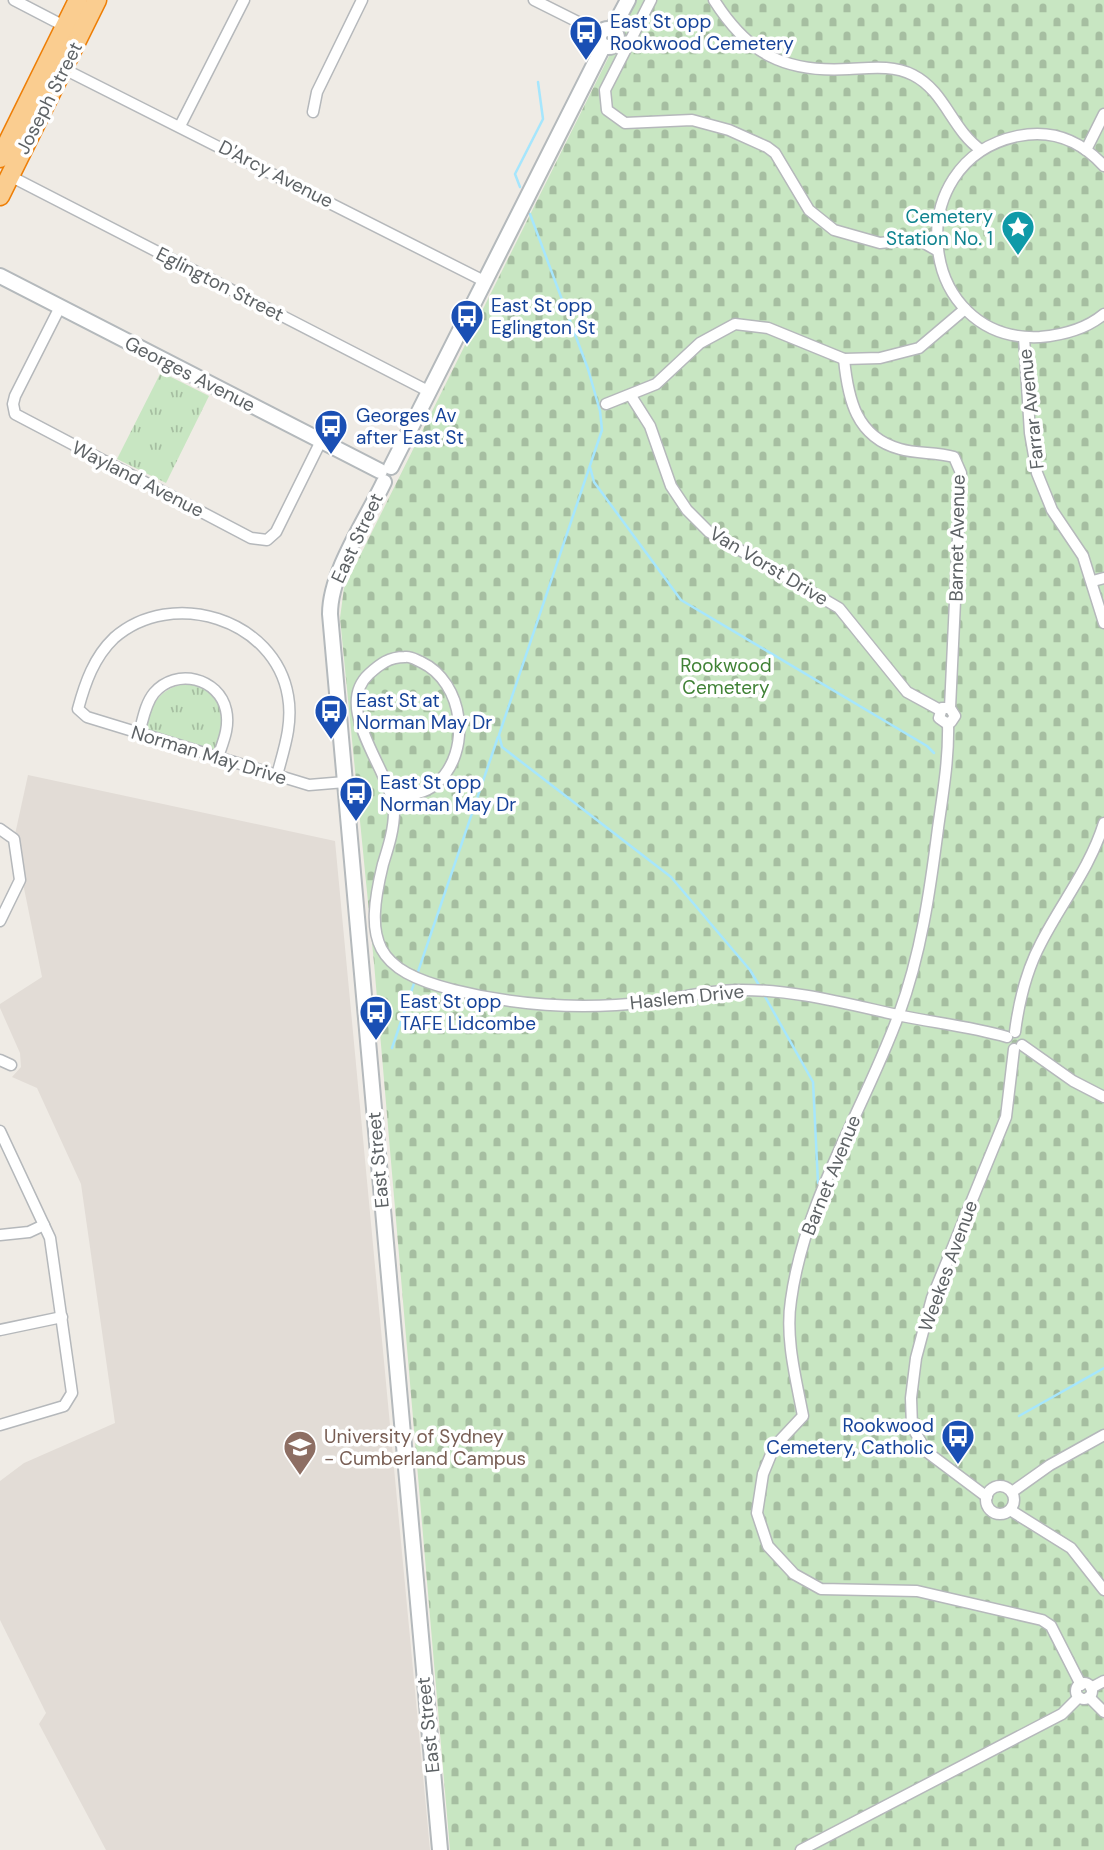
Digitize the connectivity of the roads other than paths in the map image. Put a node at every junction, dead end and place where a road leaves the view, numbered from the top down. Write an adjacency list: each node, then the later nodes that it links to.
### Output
1 (14, 0): 10 (street)
2 (78, 0): 10 (highway, Joseph Street)
3 (97, 0): 12 (highway, Joseph Street)
4 (244, 0): 15 (street)
5 (362, 0): 13 (street)
6 (534, 0): 11 (street)
7 (628, 0): 11 (main road, East Street)
8 (651, 0): 11 (street)
9 (714, 0): 17 (street)
10 (66, 27): 18 (highway, Joseph Street)
11 (612, 40): 22 (street); 24 (main road, East Street)
12 (64, 69): 15 (street, D'Arcy Avenue); 20 (highway, Joseph Street)
13 (313, 112)
14 (1104, 114): 16 (street)
15 (180, 126): 24 (street, D'Arcy Avenue)
16 (1086, 149): 17 (street); 19 (street)
17 (981, 150): 22 (street)
18 (0, 158)
19 (1104, 166)
20 (10, 176): 21 (highway, Joseph Street); 30 (street, Eglington Street)
21 (0, 196)
22 (937, 251): 26 (street)
23 (0, 276): 25 (main road, Georges Avenue)
24 (486, 282): 30 (main road, East Street)
25 (60, 307): 33 (main road, Georges Avenue); 33 (street, Wayland Avenue)
26 (965, 309): 28 (street); 29 (street)
27 (1104, 314): 28 (street)
28 (1024, 337): 36 (street, Farrar Avenue)
29 (844, 359): 31 (street); 38 (street, Barnet Avenue)
30 (430, 392): 34 (main road, East Street)
31 (631, 396): 32 (street); 38 (street, Van Vorst Drive)
32 (606, 404)
33 (321, 441): 34 (main road, Georges Avenue)
34 (385, 473): 42 (main road, East Street)
35 (1104, 578): 36 (street)
36 (1093, 581): 37 (street)
37 (1104, 622)
38 (945, 709): 47 (street, Barnet Avenue)
39 (139, 733): 40 (street, Norman May Drive); 40 (street); 41 (street, Norman May Drive)
40 (218, 757): 41 (street, Norman May Drive)
41 (277, 775): 42 (street, Norman May Drive)
42 (345, 782): 67 (main road, East Street)
43 (391, 796): 43 (street); 47 (street, Haslem Drive)
44 (1104, 823): 48 (street)
45 (0, 829): 46 (street)
46 (0, 920)
47 (899, 1015): 48 (street, Haslem Drive); 65 (street, Barnet Avenue)
48 (1011, 1035): 49 (street)
49 (1018, 1047): 52 (street); 61 (street, Weekes Avenue)
50 (0, 1060): 51 (street)
51 (11, 1065)
52 (1104, 1097)
53 (0, 1131): 54 (street)
54 (44, 1225): 55 (street); 56 (street)
55 (0, 1234)
56 (62, 1317): 57 (street); 58 (street)
57 (0, 1330)
58 (0, 1425)
59 (1104, 1435): 60 (street)
60 (1012, 1492): 61 (street); 62 (street)
61 (987, 1497): 62 (street)
62 (1010, 1510): 63 (street)
63 (1104, 1590)
64 (1104, 1681): 65 (street)
65 (1085, 1692): 66 (street, Barnet Avenue); 68 (street)
66 (1104, 1712)
67 (440, 1850)
68 (802, 1850)

